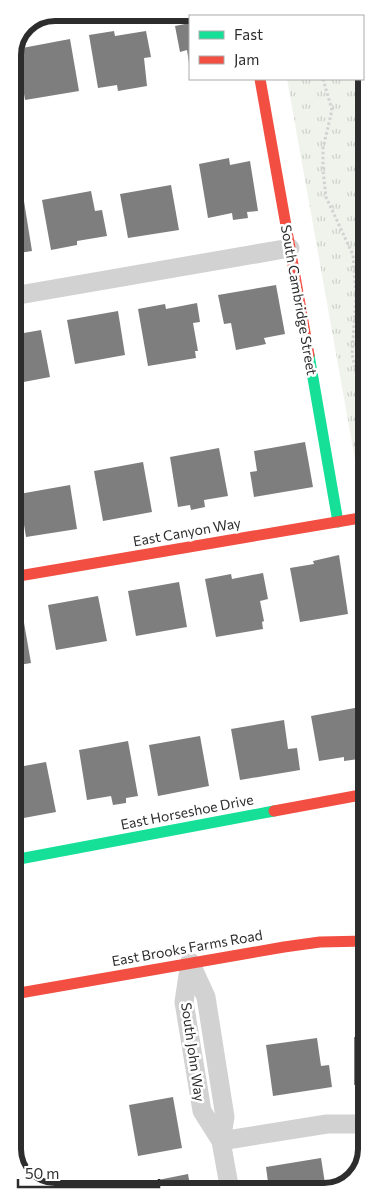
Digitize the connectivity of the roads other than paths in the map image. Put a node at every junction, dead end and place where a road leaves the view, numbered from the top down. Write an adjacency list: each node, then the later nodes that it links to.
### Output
1 (260, 80): 2 (street, South Cambridge Street)
2 (290, 248): 3 (street); 5 (street, South Cambridge Street)
3 (21, 295)
4 (358, 518): 5 (street, East Canyon Way)
5 (338, 522): 6 (street, East Canyon Way)
6 (21, 576)
7 (358, 796): 8 (street, East Horseshoe Drive)
8 (21, 859)
9 (358, 942): 10 (street, East Brooks Farms Road)
10 (190, 962): 11 (street, East Brooks Farms Road); 12 (street, South John Way); 13 (street, South John Way)
11 (21, 993)
12 (214, 1046): 13 (street); 15 (street, South John Way)
13 (192, 1050): 15 (street, South John Way)
14 (358, 1124): 15 (street)
15 (221, 1141): 16 (street, South John Way)
16 (229, 1183)

